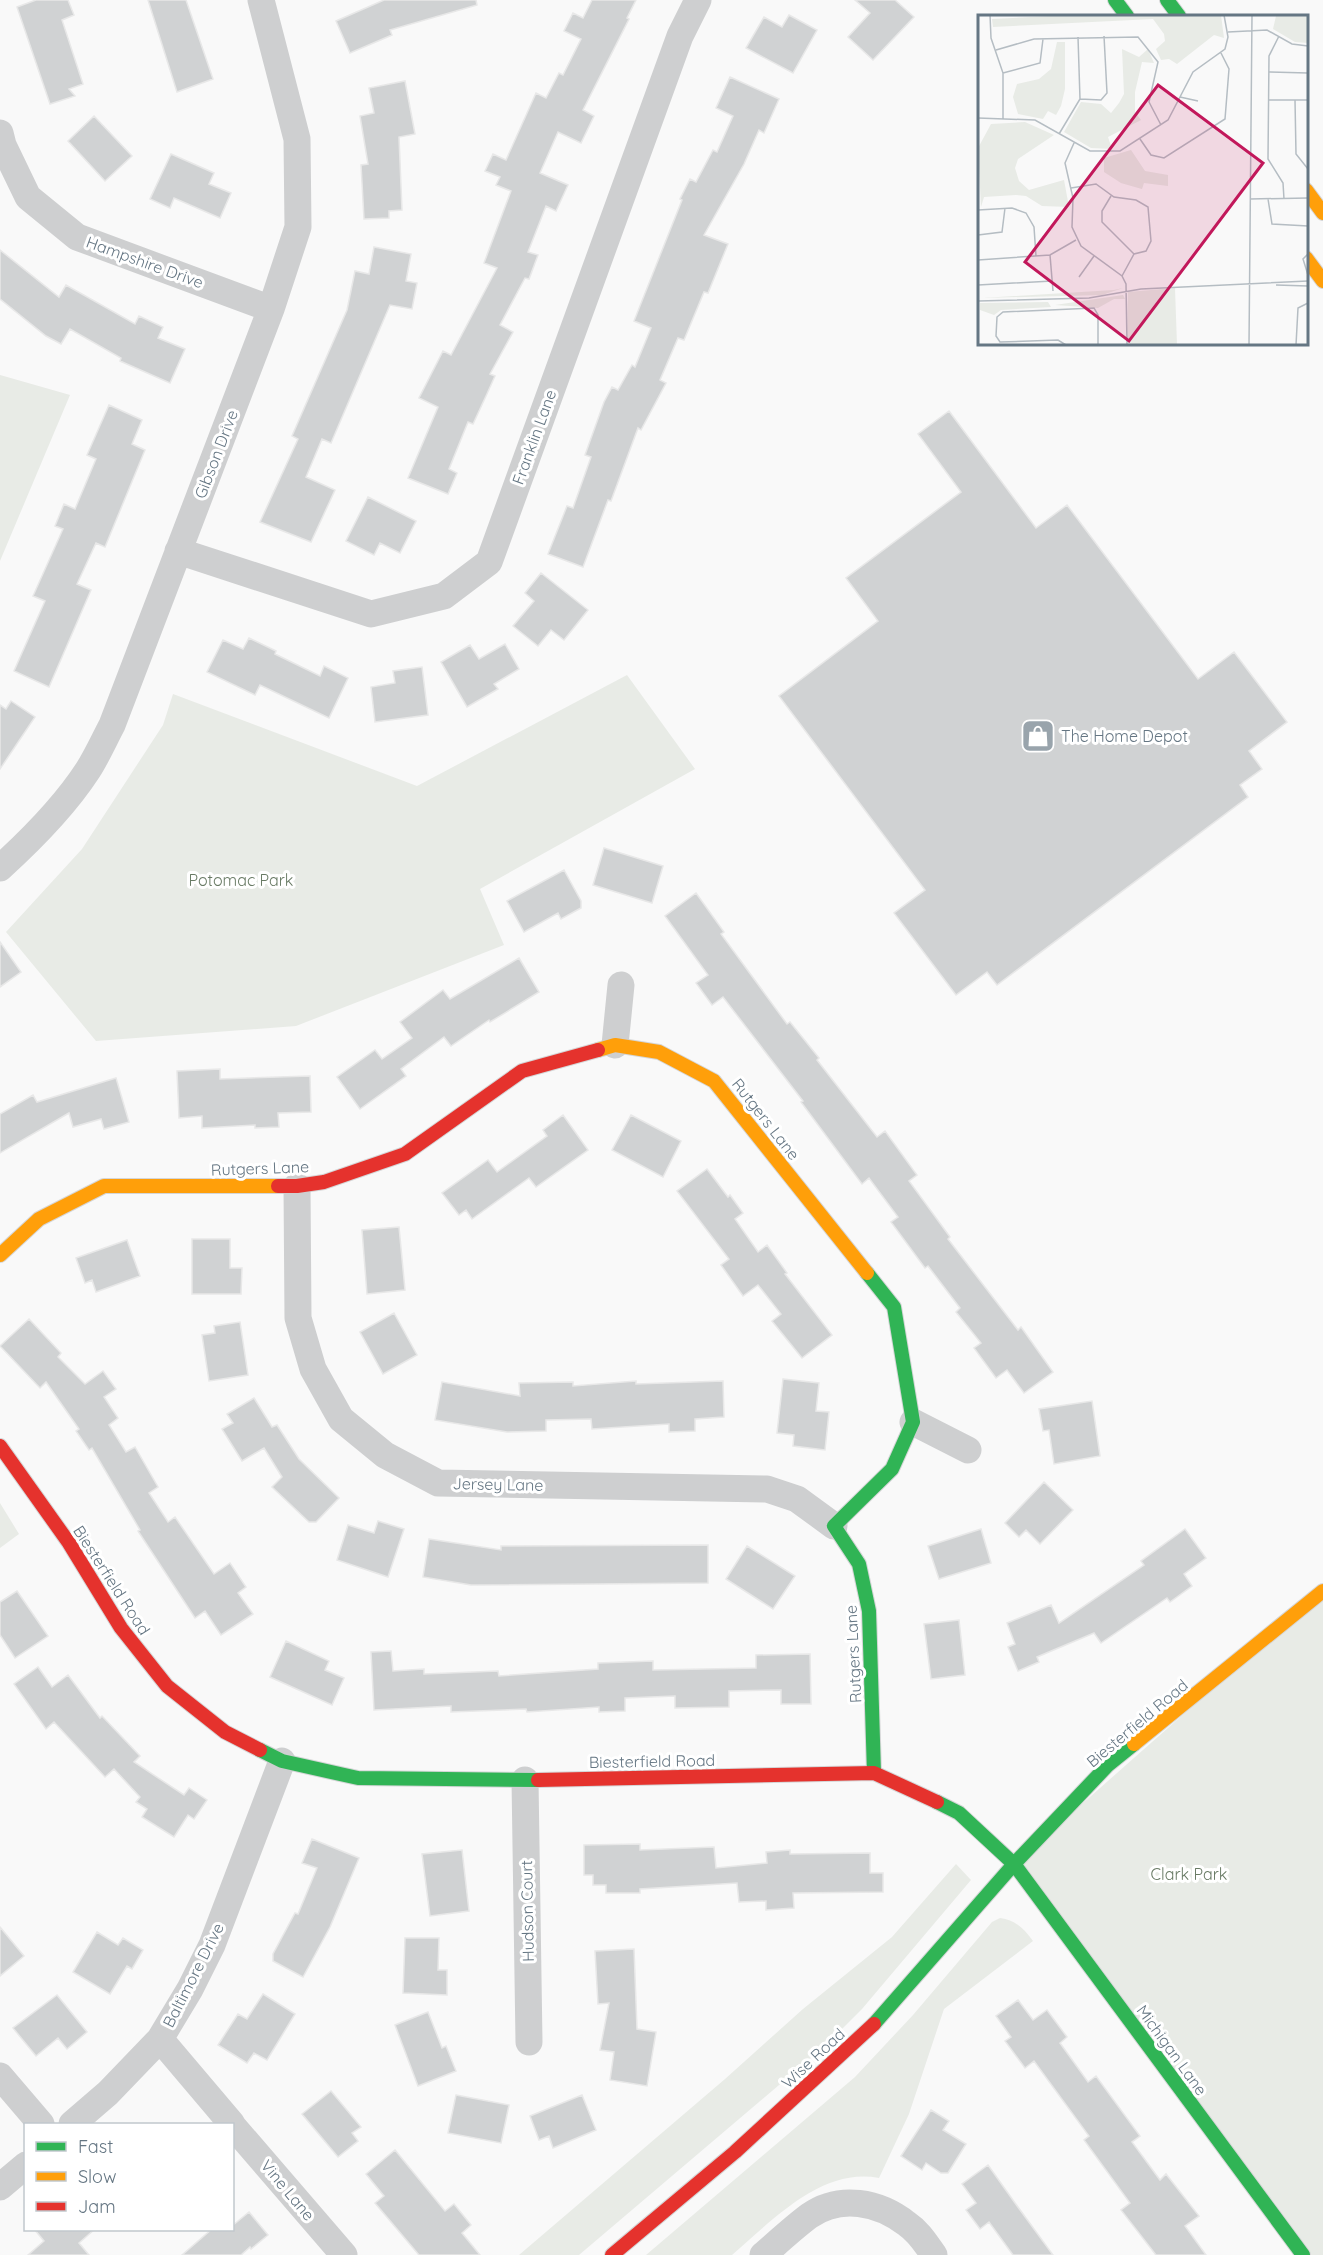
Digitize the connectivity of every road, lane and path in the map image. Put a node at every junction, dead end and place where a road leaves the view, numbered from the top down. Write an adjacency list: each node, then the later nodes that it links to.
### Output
1 (261, 0): 12 (street, Gibson Drive)
2 (698, 0): 13 (street, Franklin Lane)
3 (1115, 0): 5 (street)
4 (1167, 0): 6 (street)
5 (1126, 15)
6 (1178, 15)
7 (0, 133): 12 (street, Hampshire Drive)
8 (1308, 193): 9 (street)
9 (1323, 213)
10 (1308, 261): 11 (street)
11 (1323, 281)
12 (271, 309): 13 (street, Gibson Drive)
13 (178, 551): 14 (street, Gibson Drive)
14 (0, 868)
15 (621, 985): 16 (street)
16 (615, 1045): 17 (street, Rutgers Lane); 19 (street, Rutgers Lane)
17 (297, 1186): 18 (street, Rutgers Lane); 22 (street, Jersey Lane)
18 (0, 1254)
19 (913, 1422): 21 (street); 22 (street)
20 (0, 1446): 24 (street, Biesterfield Road)
21 (968, 1450)
22 (834, 1526): 25 (street, Rutgers Lane)
23 (1323, 1591): 27 (street, Biesterfield Road)
24 (282, 1761): 26 (street, Biesterfield Road); 28 (street, Baltimore Drive)
25 (874, 1773): 26 (street, Biesterfield Road); 27 (street, Biesterfield Road)
26 (525, 1780): 29 (street, Hudson Court)
27 (1014, 1864): 38 (street, Wise Road); 41 (street, Michigan Lane)
28 (160, 2039): 32 (street, Baltimore Drive); 33 (street, Vine Lane)
29 (529, 2042)
30 (0, 2076): 31 (street)
31 (40, 2123)
32 (73, 2123)
33 (230, 2123)
34 (234, 2128): 37 (street, Vine Lane)
35 (24, 2167): 36 (street)
36 (0, 2187)
37 (331, 2251)
38 (612, 2255)
39 (763, 2255): 40 (street)
40 (934, 2255)
41 (1303, 2255)

